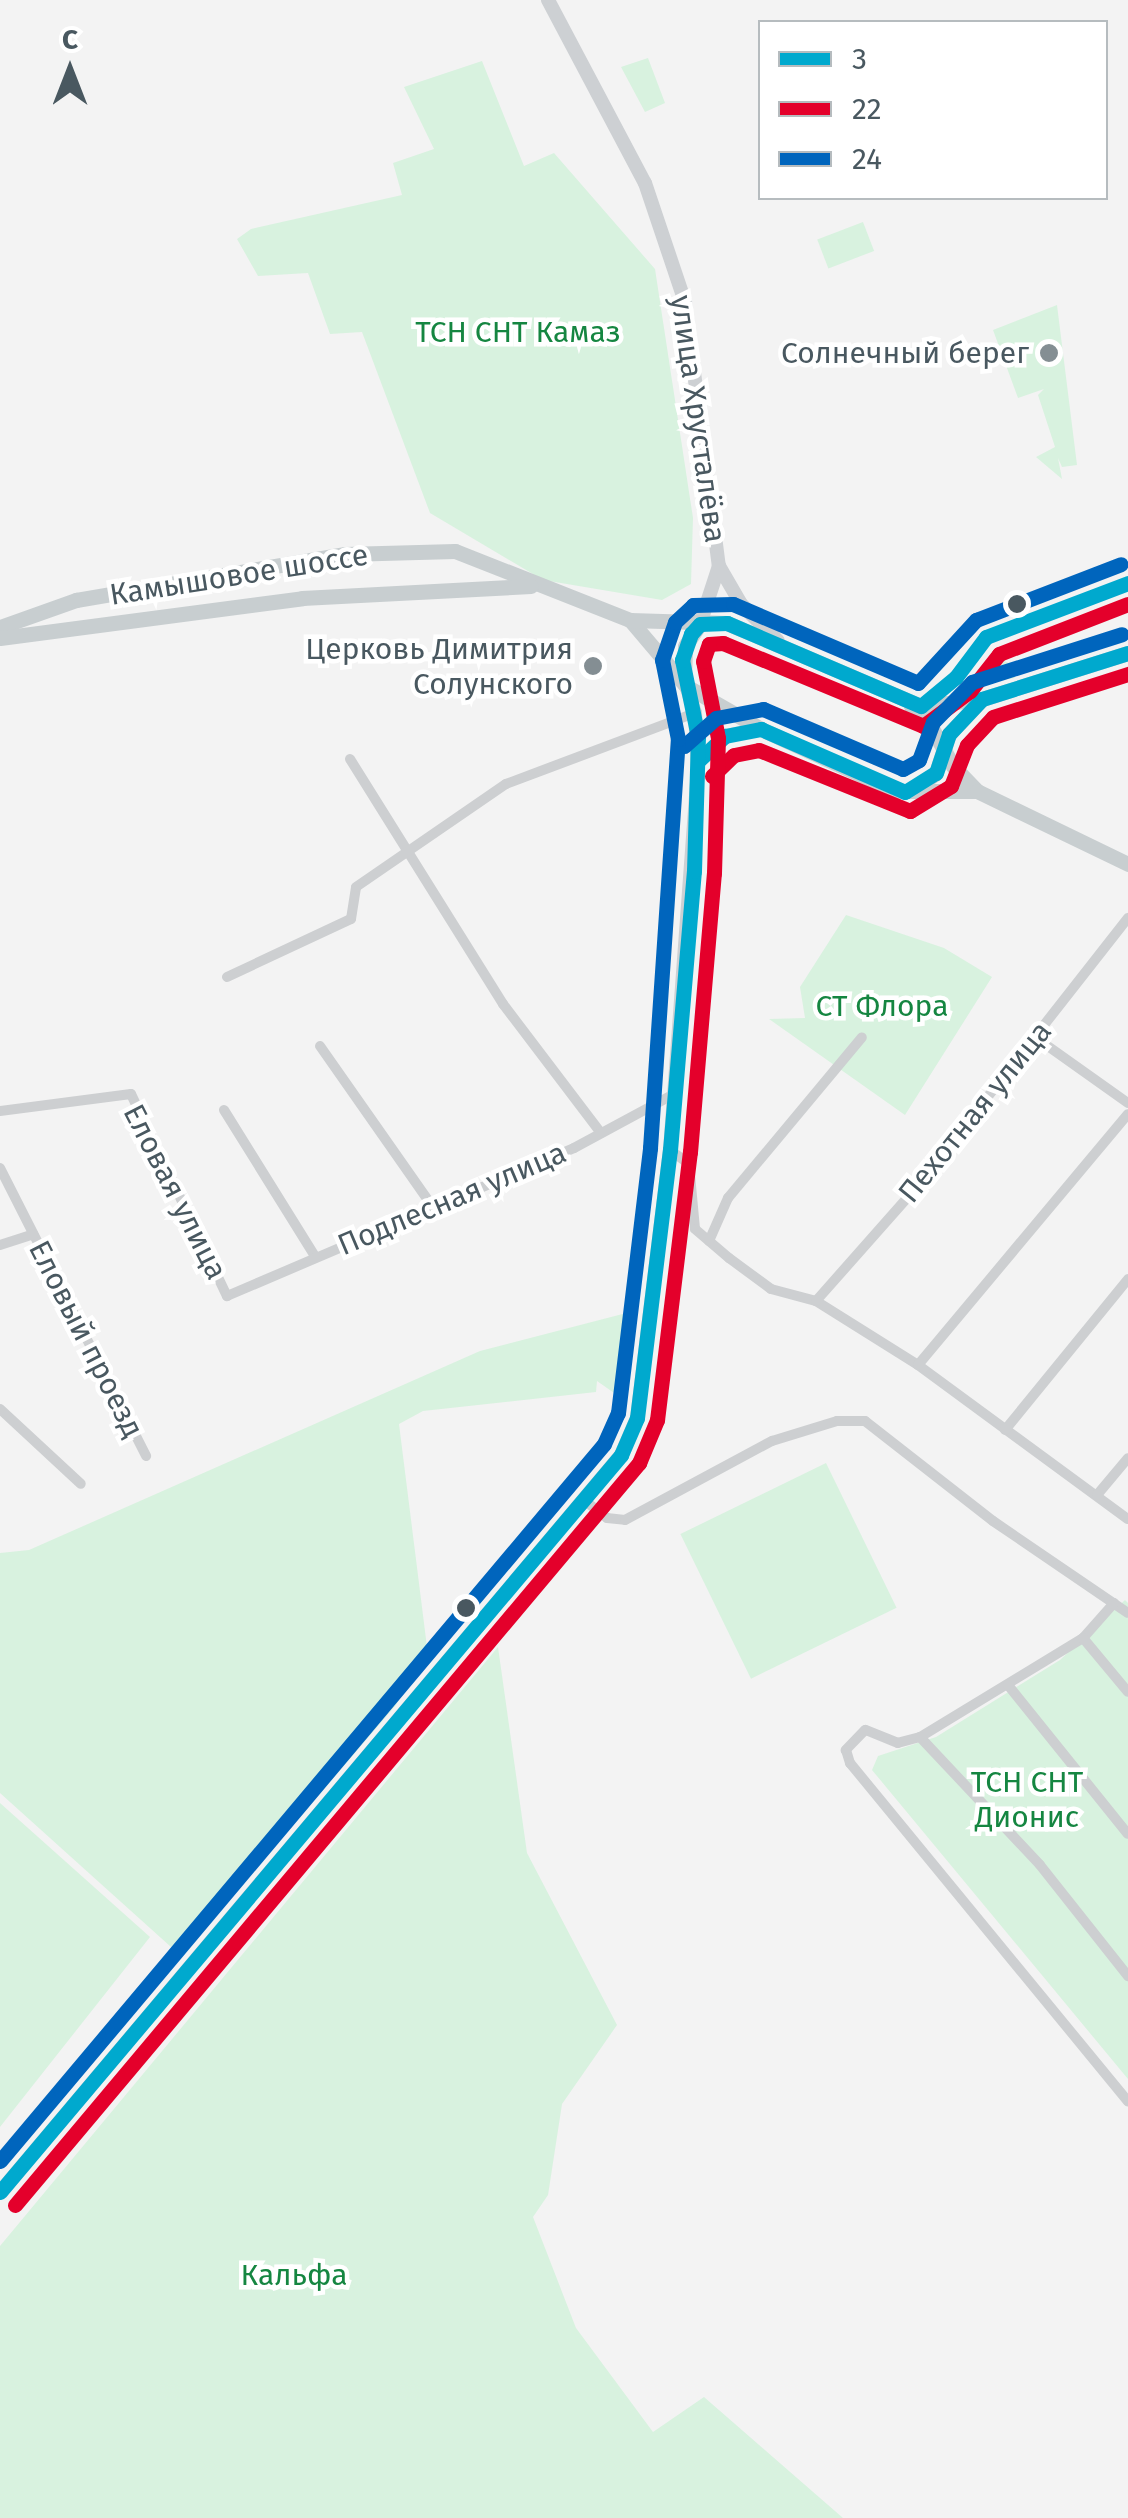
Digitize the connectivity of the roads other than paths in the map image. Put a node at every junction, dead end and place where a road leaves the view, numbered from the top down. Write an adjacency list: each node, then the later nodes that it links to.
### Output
1 (548, 0): 2 (main road, улица Хрусталёва)
2 (719, 566): 5 (main road, улица Хрусталёва); 8 (main road)
3 (535, 586): 4 (main road, Камышовое шоссе); 6 (main road, Камышовое шоссе); 7 (main road, Камышовое шоссе)
4 (630, 620): 5 (main road, Камышовое шоссе); 10 (main road)
5 (700, 624): 8 (main road, Камышовое шоссе); 10 (main road)
6 (0, 627)
7 (0, 638)
8 (778, 640): 12 (main road, Камышовое шоссе)
9 (1128, 653): 11 (main road)
10 (686, 686): 13 (main road); 14 (main road)
11 (982, 699): 12 (main road); 15 (main road)
12 (908, 704): 15 (main road)
13 (695, 713): 17 (main road); 20 (street)
14 (761, 729): 17 (main road); 19 (main road)
15 (942, 747): 18 (main road); 19 (main road)
16 (350, 759): 20 (street)
17 (698, 761): 27 (main road)
18 (978, 791): 19 (main road); 21 (main road)
19 (905, 792)
20 (409, 848): 23 (street); 32 (street)
21 (1128, 864)
22 (1128, 918): 25 (street, Пехотная улица)
23 (228, 977)
24 (862, 1037): 37 (street)
25 (1035, 1037): 28 (street); 42 (street, Пехотная улица)
26 (320, 1046): 35 (street)
27 (674, 1094): 32 (street, Подлесная улица); 33 (main road)
28 (1128, 1103)
29 (224, 1110): 39 (street)
30 (0, 1111): 41 (street, Еловая улица)
31 (1128, 1114): 43 (street)
32 (601, 1134): 35 (street, Подлесная улица)
33 (670, 1150): 37 (street); 50 (main road)
34 (0, 1168): 36 (street, Еловый проезд)
35 (432, 1206): 39 (street, Подлесная улица)
36 (33, 1234): 38 (street); 46 (street, Еловый проезд)
37 (709, 1241): 42 (street)
38 (0, 1246)
39 (315, 1256): 41 (street, Подлесная улица)
40 (1128, 1279): 45 (street)
41 (227, 1296)
42 (816, 1301): 43 (street)
43 (918, 1364): 45 (street)
44 (0, 1409): 48 (street)
45 (1004, 1430): 49 (street)
46 (146, 1456)
47 (1128, 1458): 49 (street)
48 (81, 1484)
49 (1097, 1494): 51 (street)
50 (584, 1500): 52 (street); 61 (main road)
51 (1128, 1519)
52 (1114, 1604): 53 (street); 54 (street)
53 (1128, 1613)
54 (1083, 1638): 55 (street); 56 (street)
55 (1008, 1685): 57 (street); 58 (street)
56 (1128, 1692)
57 (920, 1737): 59 (street); 60 (street)
58 (1128, 1834)
59 (1128, 1976)
60 (1128, 2102)
61 (0, 2192)

